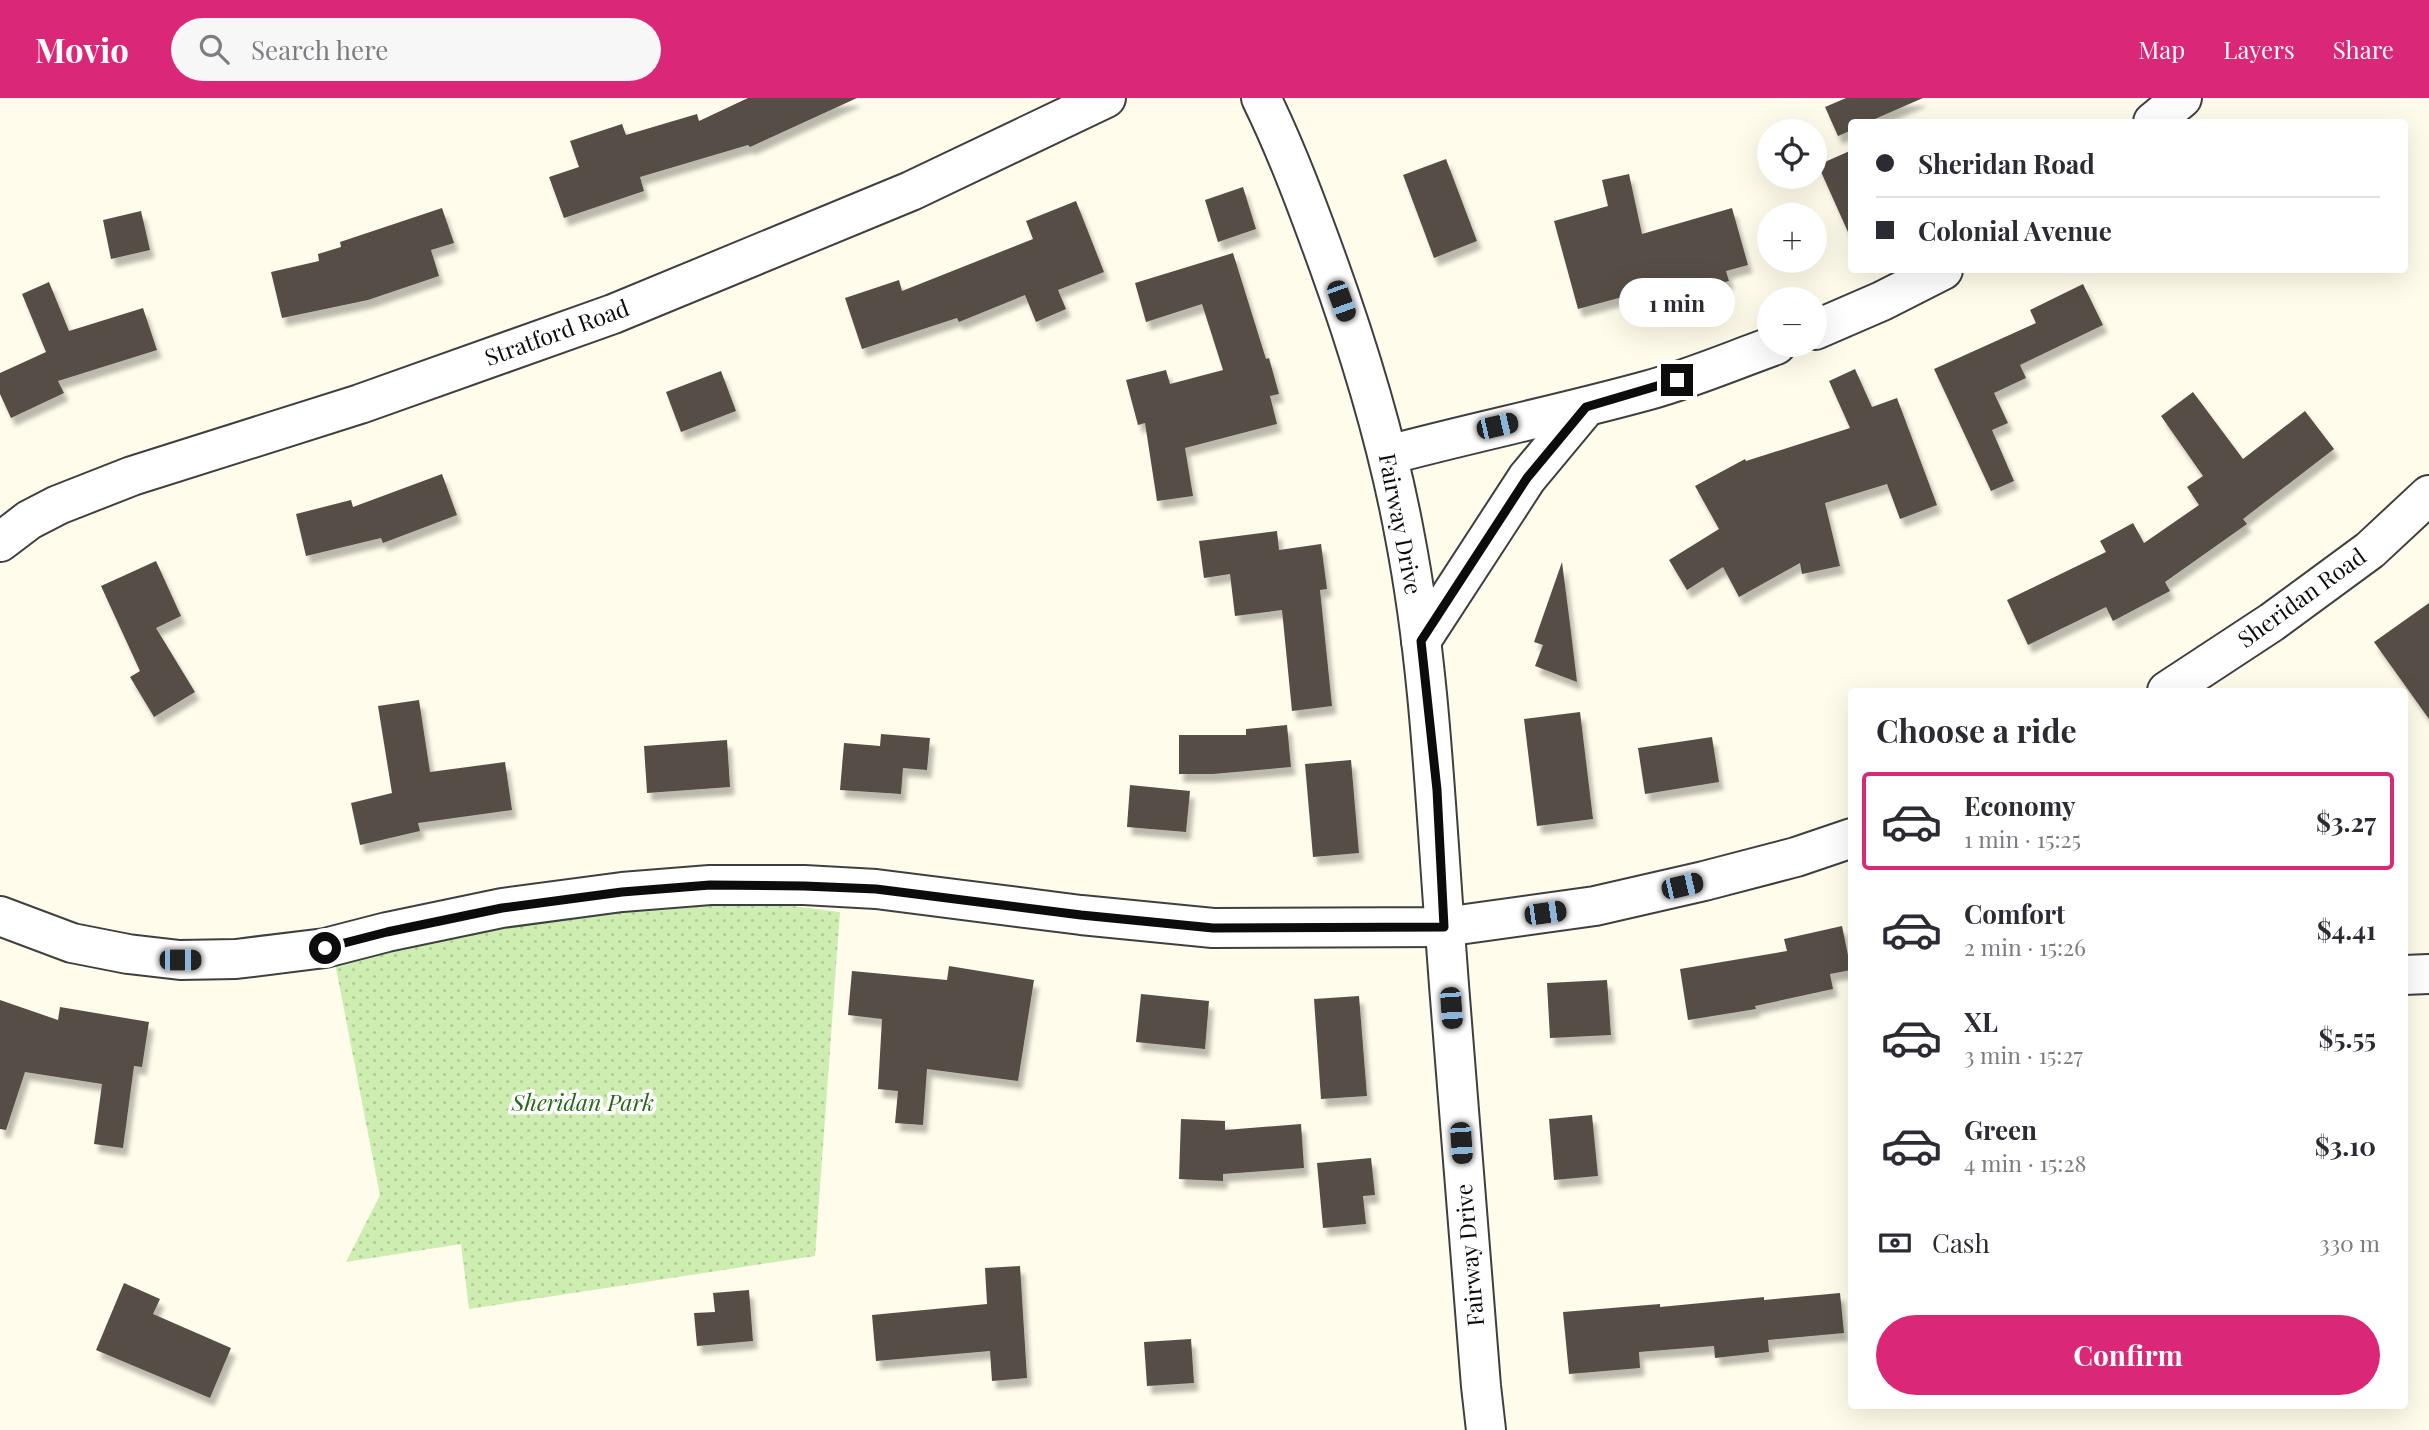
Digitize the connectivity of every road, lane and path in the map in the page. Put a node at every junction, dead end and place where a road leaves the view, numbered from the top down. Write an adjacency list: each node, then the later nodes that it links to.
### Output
1 (1106, 98): 11 (street, Stratford Road)
2 (1261, 98): 9 (street, Fairway Drive)
3 (2182, 98): 4 (street)
4 (2157, 119)
5 (1937, 273): 6 (street)
6 (1827, 325)
7 (1757, 352): 8 (street)
8 (1586, 407): 9 (street); 12 (street)
9 (1388, 455): 12 (street, Fairway Drive)
10 (2429, 495): 13 (street, Sheridan Road)
11 (0, 542)
12 (1421, 641): 16 (street, Fairway Drive)
13 (2172, 688)
14 (1848, 839): 16 (street)
15 (0, 916): 16 (street)
16 (1444, 927): 19 (street, Fairway Drive)
17 (2429, 974): 18 (street)
18 (2408, 975)
19 (1486, 1430)

